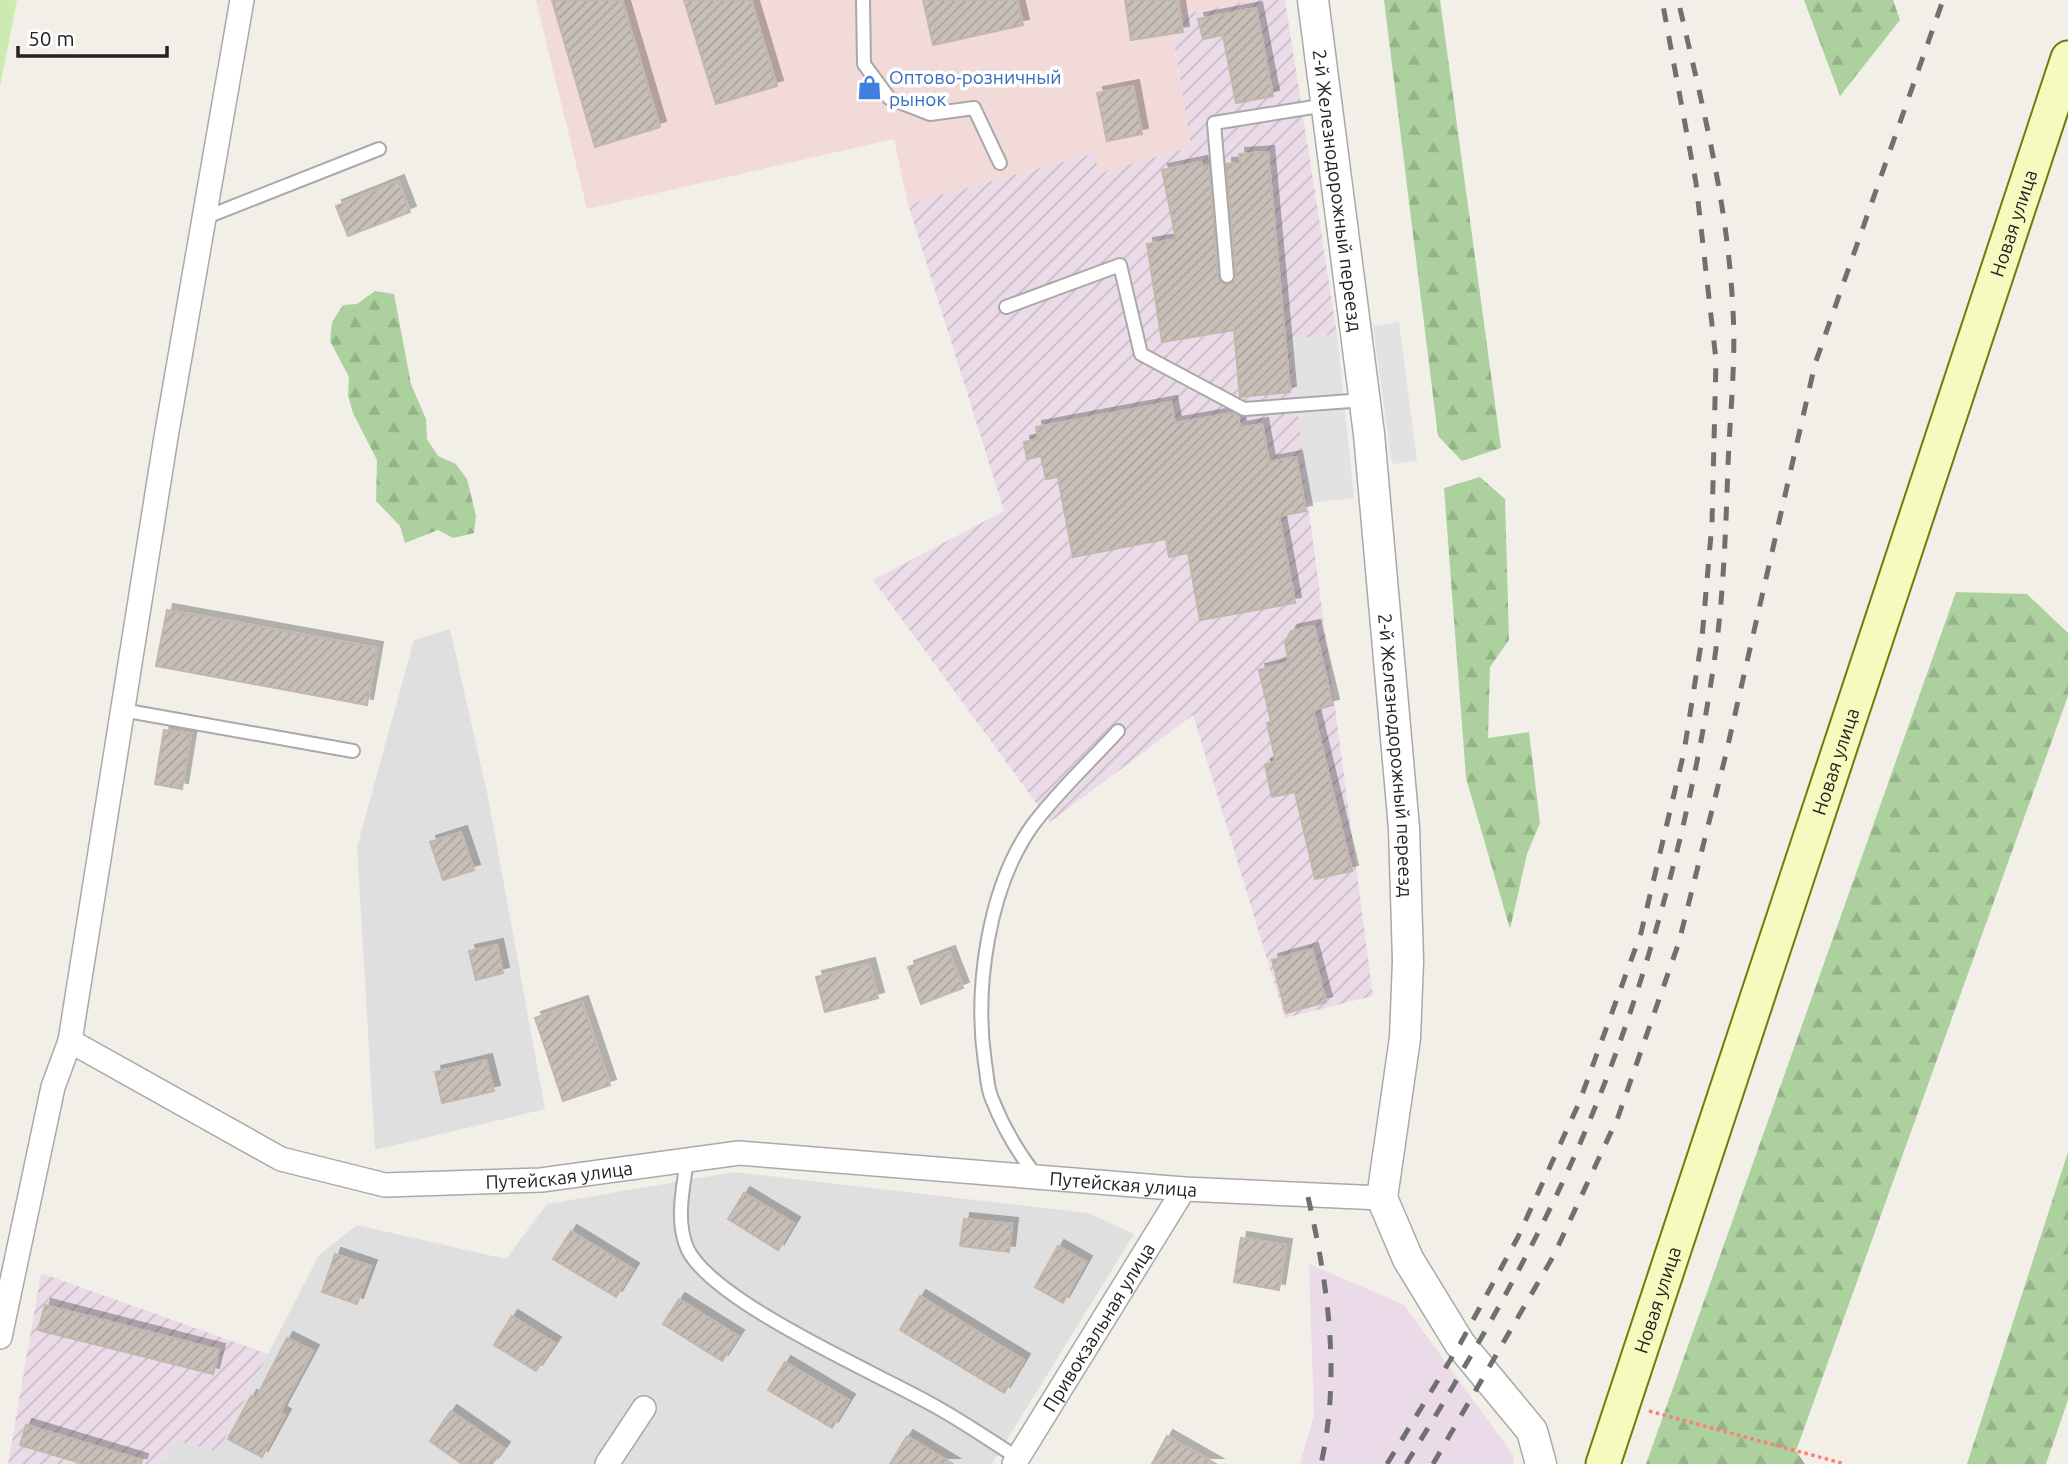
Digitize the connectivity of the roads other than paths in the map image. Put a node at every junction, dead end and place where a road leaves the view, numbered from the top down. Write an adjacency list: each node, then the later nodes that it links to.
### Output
1 (242, 0): 8 (street)
2 (863, 0): 7 (lane)
3 (1313, 0): 5 (street, 2-й Железнодорожный переезд)
4 (2068, 58): 25 (main road, Новая улица)
5 (1326, 105): 9 (lane); 11 (street, 2-й Железнодорожный переезд)
6 (379, 149): 8 (lane)
7 (1000, 163)
8 (204, 218): 12 (street)
9 (1227, 276)
10 (1006, 307): 11 (lane)
11 (1364, 400): 19 (street, 2-й Железнодорожный переезд)
12 (122, 710): 14 (lane); 15 (street)
13 (1118, 731): 17 (lane)
14 (353, 751)
15 (70, 1041): 16 (street, Путейская улица); 20 (street)
16 (687, 1160): 17 (street, Путейская улица); 22 (lane)
17 (1038, 1177): 18 (street, Путейская улица)
18 (1184, 1189): 19 (street, Путейская улица); 22 (street, Привокзальная улица)
19 (1382, 1198): 24 (street)
20 (0, 1337)
21 (644, 1408): 23 (street)
22 (1016, 1461)
23 (607, 1464)
24 (1541, 1464)
25 (1603, 1464)

